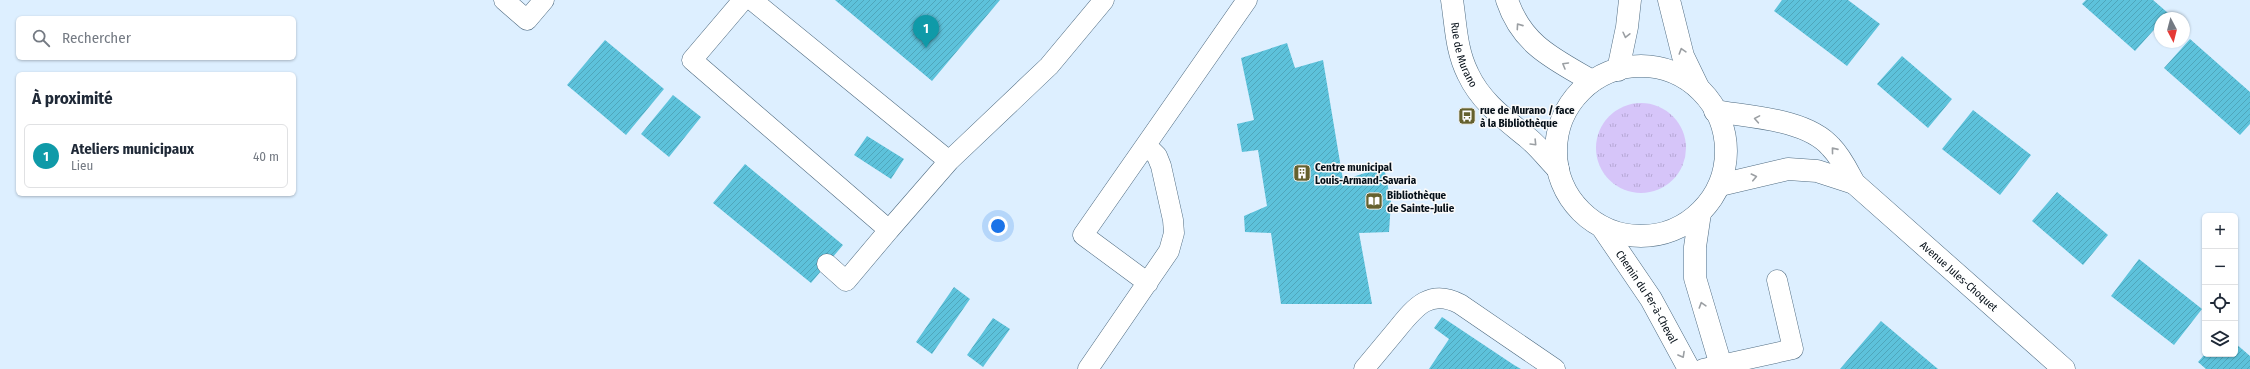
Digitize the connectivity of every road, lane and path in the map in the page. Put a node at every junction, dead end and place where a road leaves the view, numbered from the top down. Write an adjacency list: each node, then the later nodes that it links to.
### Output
1 (504, 0): 2 (lane)
2 (544, 0)
3 (742, 0): 22 (lane)
4 (752, 0): 16 (lane)
5 (1104, 0): 16 (lane)
6 (1247, 0): 15 (lane)
7 (1452, 0): 17 (street, Rue de Murano, one-way to 17)
8 (1507, 0): 12 (street, one-way to 8)
9 (1630, 0): 11 (street, one-way to 11)
10 (1669, 0): 13 (street, one-way to 10)
11 (1618, 70): 12 (street); 13 (street)
12 (1592, 81): 17 (street)
13 (1698, 86): 14 (street)
14 (1715, 111): 18 (street, Avenue Jules-Choquet, one-way to 14); 19 (street)
15 (1146, 145): 25 (lane); 25 (lane)
16 (949, 161): 22 (lane)
17 (1558, 169): 21 (street)
18 (1854, 183): 19 (street, Avenue Jules-Choquet, one-way to 18); 31 (street, Avenue Jules-Choquet)
19 (1720, 185): 20 (street)
20 (1700, 213): 21 (street); 26 (street, one-way to 20)
21 (1602, 227): 30 (street, Chemin du Fer-à-Cheval, one-way to 30)
22 (889, 230): 23 (lane)
23 (827, 264)
24 (1777, 280): 26 (lane)
25 (1148, 283): 27 (lane)
26 (1715, 367)
27 (1088, 369)
28 (1364, 369): 29 (lane)
29 (1555, 369)
30 (1689, 369)
31 (2064, 369)

